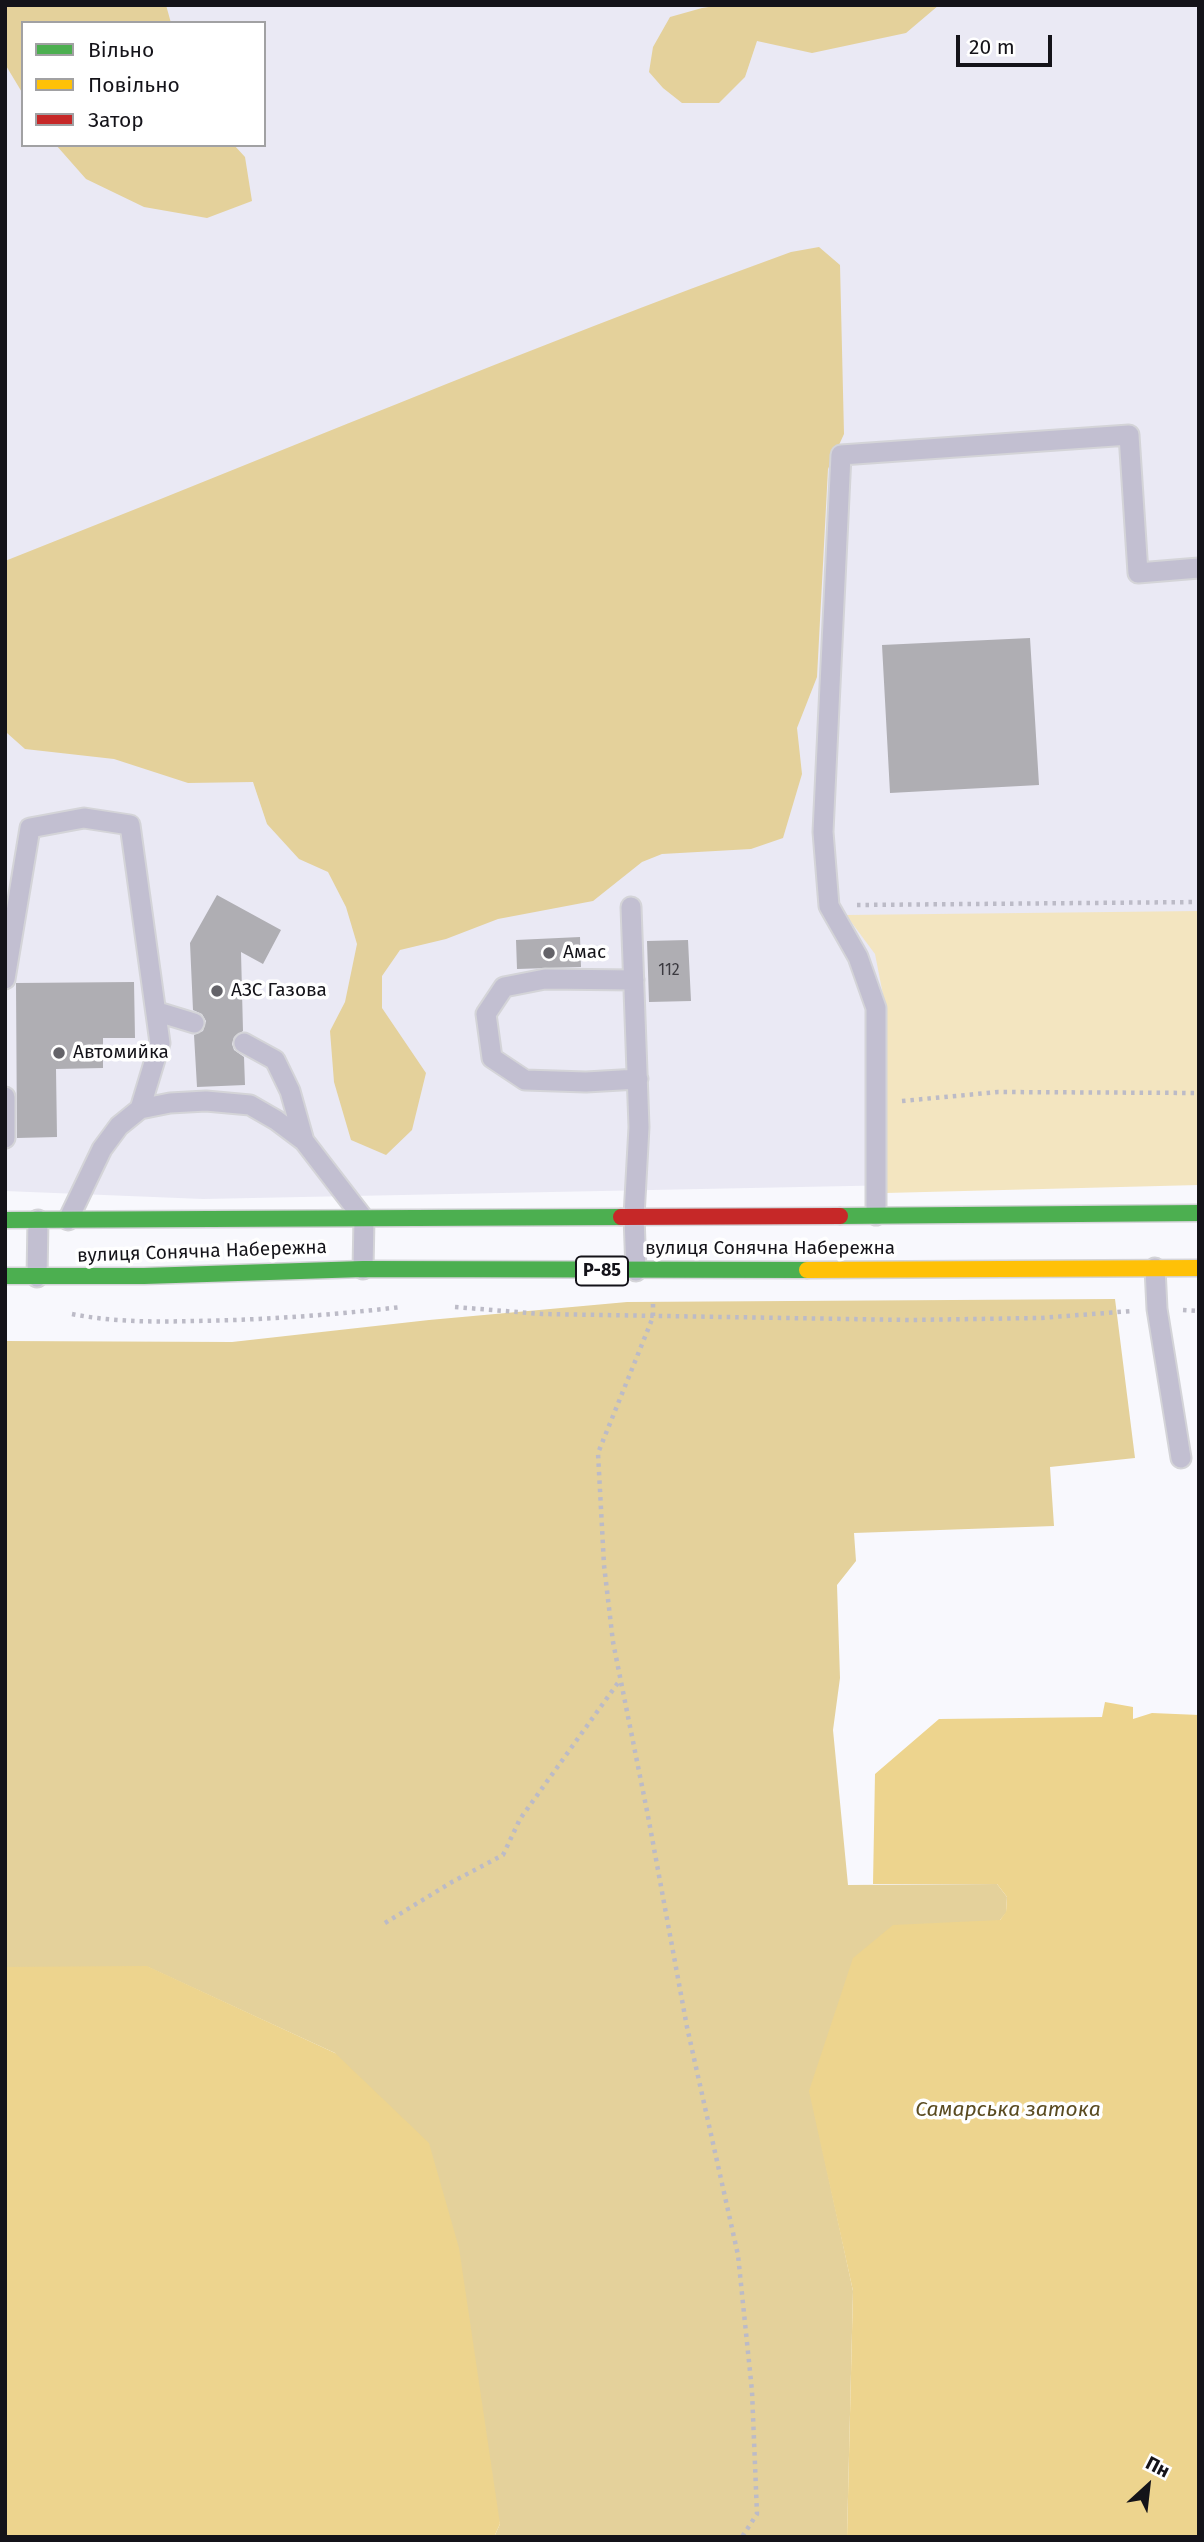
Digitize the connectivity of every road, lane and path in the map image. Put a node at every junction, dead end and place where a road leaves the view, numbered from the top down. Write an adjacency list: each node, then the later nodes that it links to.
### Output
1 (1199, 568): 4 (lane)
2 (1199, 902): 4 (path)
3 (631, 906): 6 (lane)
4 (829, 906): 13 (lane)
5 (5, 979): 7 (lane)
6 (634, 980): 10 (lane); 10 (lane)
7 (158, 1012): 8 (lane); 14 (lane)
8 (194, 1023)
9 (244, 1043): 16 (lane)
10 (638, 1079): 19 (lane)
11 (1199, 1093): 13 (path)
12 (5, 1097): 15 (lane)
13 (876, 1103): 18 (lane)
14 (139, 1109): 16 (lane); 23 (lane)
15 (5, 1138)
16 (304, 1141): 20 (lane)
17 (1199, 1213): 18 (main road, вулиця Сонячна Набережна)
18 (876, 1215): 19 (main road, вулиця Сонячна Набережна)
19 (634, 1216): 20 (main road, вулиця Сонячна Набережна); 27 (lane)
20 (364, 1219): 23 (main road, вулиця Сонячна Набережна); 26 (lane)
21 (5, 1220): 22 (main road, вулиця Сонячна Набережна)
22 (38, 1220): 23 (main road, вулиця Сонячна Набережна); 29 (lane)
23 (68, 1220)
24 (1155, 1268): 25 (main road, вулиця Сонячна Набережна / Р-85); 27 (main road, вулиця Сонячна Набережна / Р-85); 32 (lane)
25 (1199, 1268)
26 (363, 1269): 27 (main road, вулиця Сонячна Набережна / Р-85); 29 (main road, вулиця Сонячна Набережна / Р-85)
27 (645, 1271): 35 (path)
28 (5, 1276): 29 (main road, вулиця Сонячна Набережна / Р-85)
29 (37, 1277)
30 (412, 1306): 34 (path)
31 (444, 1306): 35 (path)
32 (1157, 1309): 33 (path); 35 (path); 36 (lane)
33 (1199, 1311)
34 (66, 1312)
35 (653, 1317): 37 (path)
36 (1181, 1458)
37 (620, 1679): 38 (path); 39 (path)
38 (385, 1923)
39 (742, 2537)

